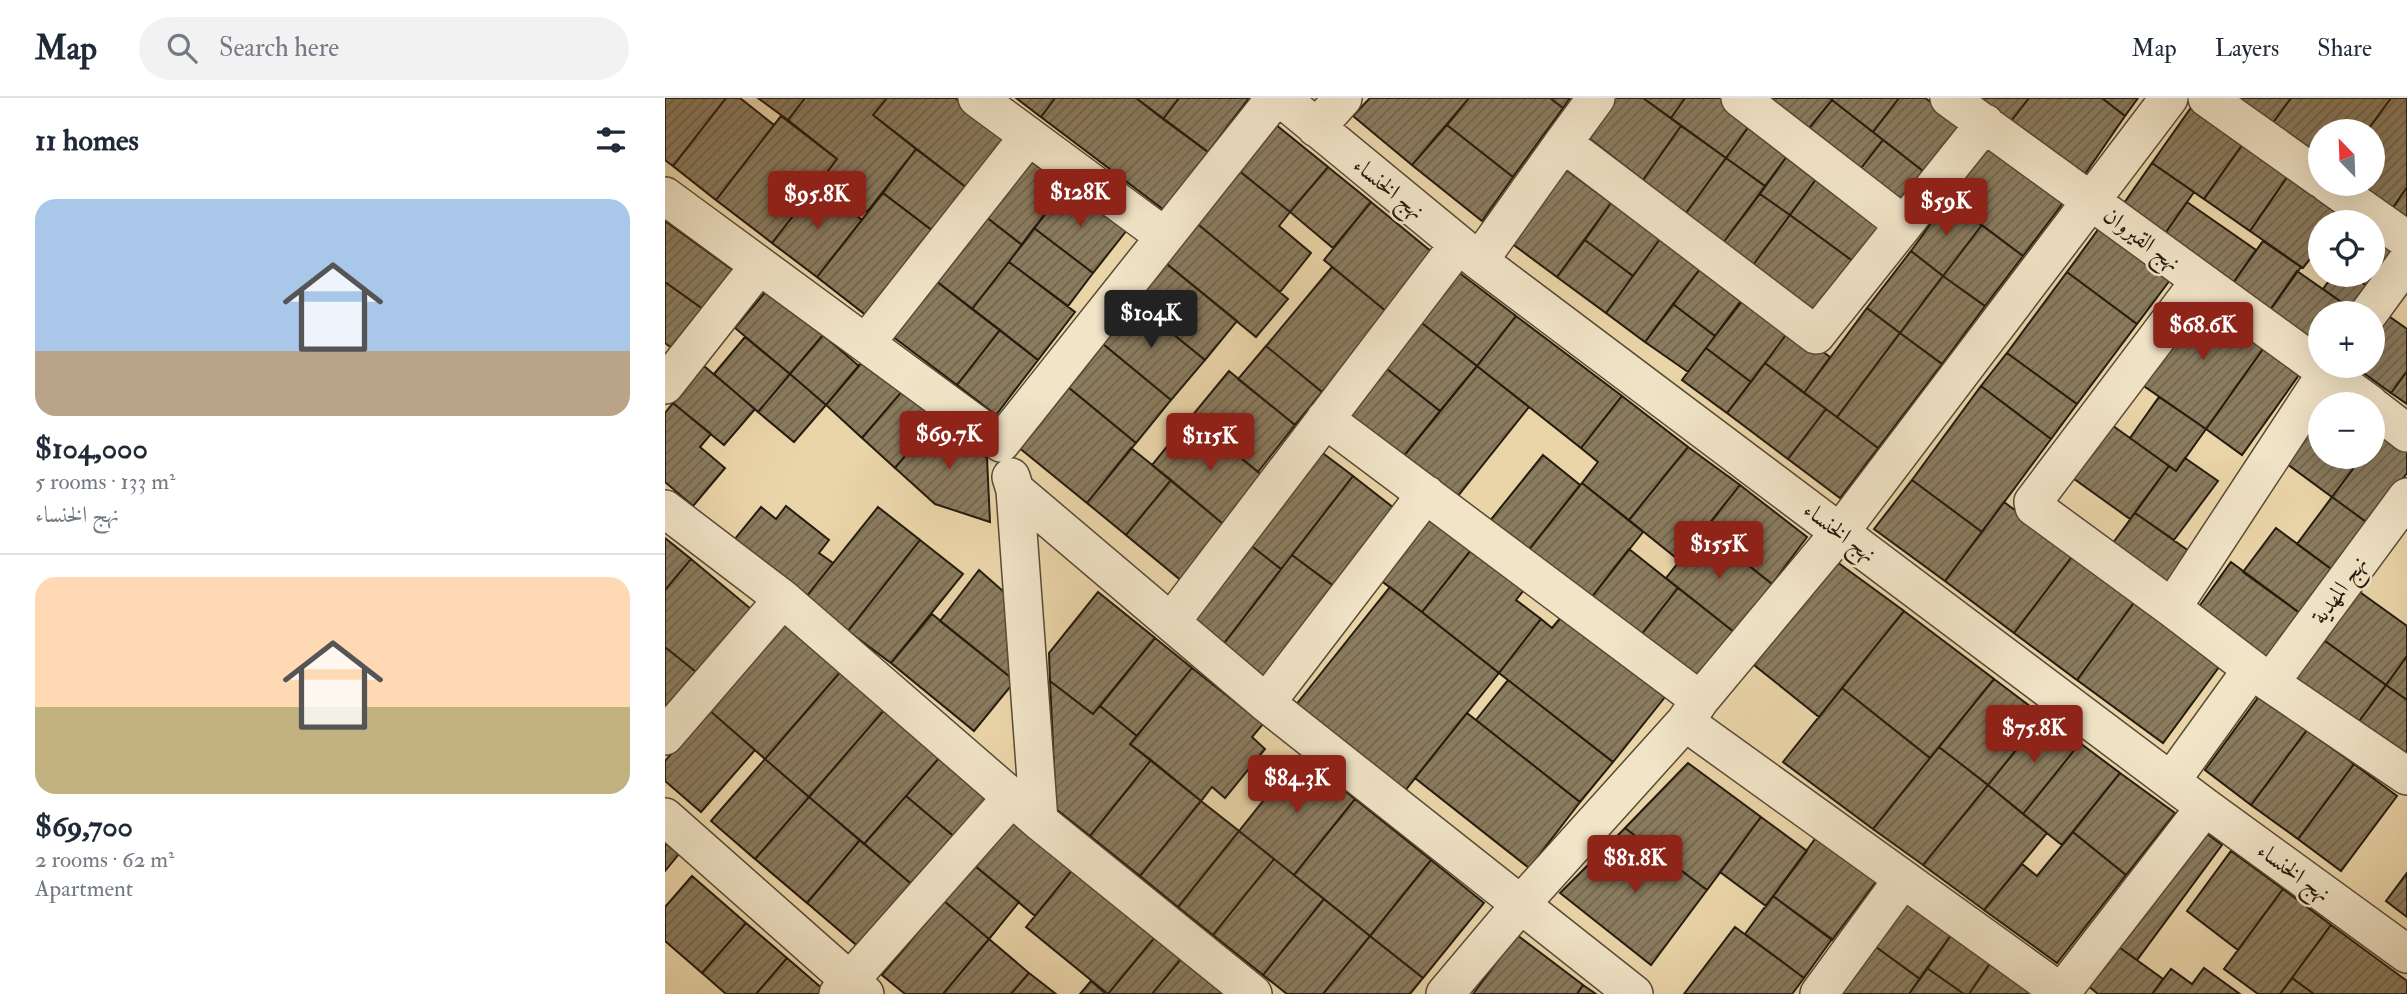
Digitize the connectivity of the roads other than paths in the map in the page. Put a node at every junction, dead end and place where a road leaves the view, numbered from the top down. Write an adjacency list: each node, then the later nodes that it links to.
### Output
1 (977, 98): 12 (street)
2 (1275, 98): 19 (street)
3 (1282, 98): 11 (street, نهج الخنساء)
4 (1343, 98): 11 (street)
5 (1596, 98): 13 (street)
6 (1740, 98): 18 (street)
7 (1949, 98): 10 (street, نهج القيروان)
8 (2169, 98): 17 (street)
9 (2207, 98): 14 (street)
10 (1985, 123): 17 (street, نهج القيروان); 18 (street)
11 (1315, 128): 21 (street, نهج الخنساء)
12 (1028, 137): 19 (street); 26 (street)
13 (1563, 143): 18 (street); 21 (street)
14 (2308, 170)
15 (665, 196): 23 (street)
16 (2344, 196): 20 (street)
17 (2092, 201): 24 (street, نهج القيروان); 40 (street)
18 (1903, 224)
19 (1164, 236): 35 (street)
20 (2407, 240)
21 (1469, 253): 33 (street); 40 (street, نهج الخنساء)
22 (2407, 261): 25 (street)
23 (759, 266): 26 (street); 30 (street)
24 (2199, 282): 27 (street, نهج القيروان); 42 (street)
25 (2378, 301)
26 (866, 343): 35 (street)
27 (2308, 355)
28 (2323, 378): 42 (street)
29 (2340, 378): 31 (street, نهج القيروان)
30 (665, 385)
31 (2356, 392)
32 (2385, 416): 34 (street, نهج القيروان)
33 (1325, 419): 37 (street); 43 (street)
34 (2407, 433)
35 (1001, 443): 36 (street)
36 (1015, 490): 43 (street); 51 (street)
37 (1426, 494): 45 (street); 46 (street)
38 (2407, 497): 44 (street, نهج المهدية)
39 (665, 509): 41 (street)
40 (1840, 531): 46 (street); 49 (street, نهج الخنساء)
41 (783, 599): 47 (street); 51 (street)
42 (2172, 608): 44 (street)
43 (1171, 622): 45 (street)
44 (2261, 676): 48 (street); 49 (street, نهج المهدية)
45 (1266, 703): 54 (street)
46 (1692, 711): 53 (street); 54 (street)
47 (665, 736)
48 (2407, 776)
49 (2171, 781): 50 (street, نهج الخنساء)
50 (2205, 807): 55 (street, نهج الخنساء); 57 (street)
51 (1025, 809): 56 (street); 58 (street)
52 (665, 817): 56 (street)
53 (1903, 879): 57 (street); 61 (street)
54 (1520, 905): 59 (street); 60 (street)
55 (2407, 954)
56 (851, 990)
57 (2062, 993)
58 (1254, 994)
59 (1445, 994)
60 (1634, 994)
61 (1819, 994)

